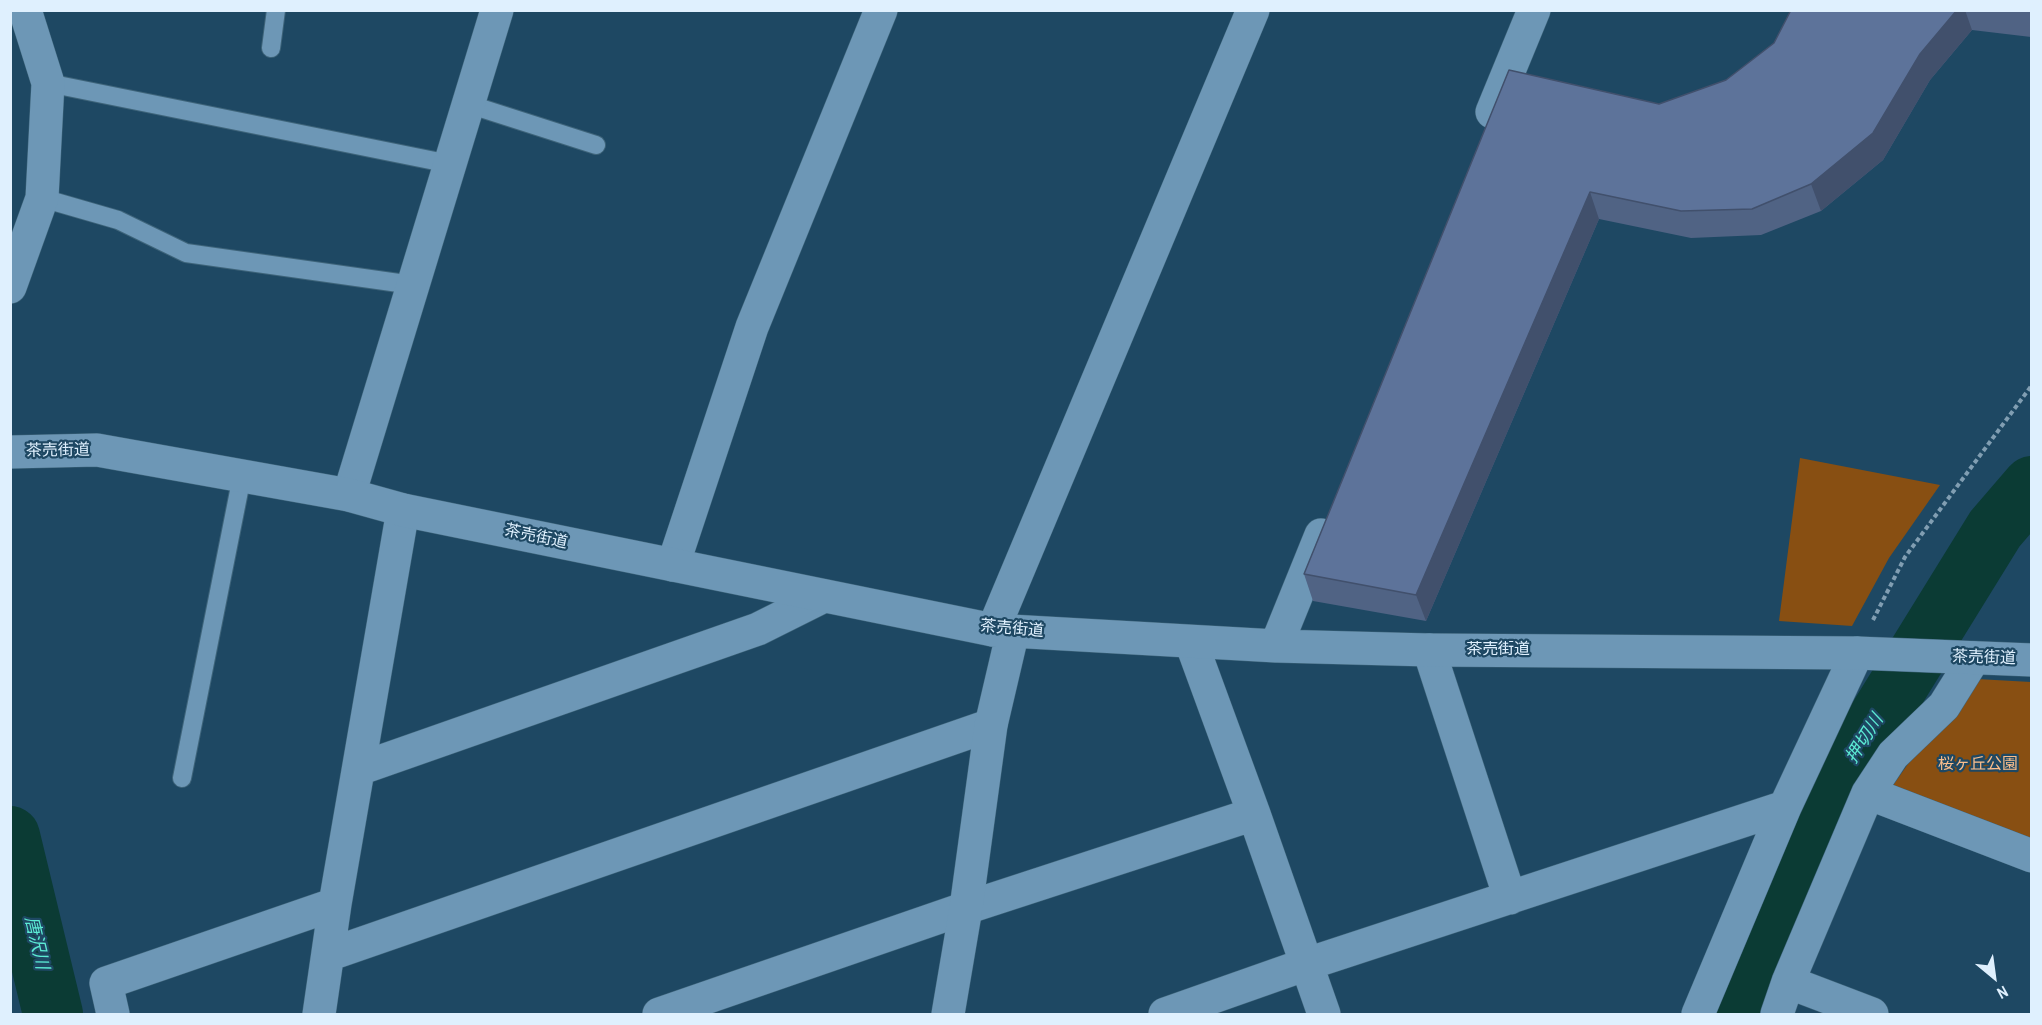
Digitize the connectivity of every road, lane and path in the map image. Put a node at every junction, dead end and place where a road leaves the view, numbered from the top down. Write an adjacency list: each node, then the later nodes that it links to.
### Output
1 (25, 10): 8 (street)
2 (276, 10): 7 (lane)
3 (497, 10): 9 (street)
4 (881, 10): 22 (street)
5 (1253, 10): 24 (street)
6 (1534, 10): 10 (street)
7 (271, 48)
8 (48, 83): 12 (lane); 13 (street)
9 (468, 104): 11 (lane); 12 (street)
10 (1480, 142)
11 (596, 145)
12 (450, 164): 14 (street)
13 (42, 198): 14 (lane); 15 (street)
14 (413, 285): 19 (street)
15 (10, 287)
16 (2031, 385): 28 (path)
17 (10, 452): 18 (street, 茶売街道)
18 (242, 476): 19 (street, 茶売街道); 33 (lane)
19 (349, 495): 21 (street, 茶売街道)
20 (1333, 503): 26 (street)
21 (403, 510): 22 (street, 茶売街道); 32 (street)
22 (673, 565): 23 (street, 茶売街道)
23 (824, 596): 24 (street, 茶売街道); 32 (street)
24 (1003, 630): 25 (street, 茶売街道); 31 (street)
25 (1191, 642): 26 (street, 茶売街道); 36 (street)
26 (1276, 646): 27 (street, 茶売街道)
27 (1429, 650): 28 (street, 茶売街道); 38 (street)
28 (1868, 653): 29 (street, 茶売街道); 35 (street)
29 (1964, 657): 30 (street, 茶売街道); 34 (street)
30 (2031, 660)
31 (991, 725): 40 (street); 41 (street)
32 (358, 769): 39 (street)
33 (182, 777)
34 (1868, 793): 37 (street); 43 (street)
35 (1785, 807): 38 (street); 50 (street)
36 (1254, 814): 40 (street); 42 (street)
37 (2031, 856)
38 (1510, 898): 42 (street)
39 (335, 904): 41 (street); 44 (street)
40 (966, 908): 46 (street); 47 (street)
41 (328, 955): 45 (street)
42 (1307, 964): 48 (street); 49 (street)
43 (1788, 982): 51 (street); 52 (street)
44 (113, 1014)
45 (320, 1014)
46 (659, 1014)
47 (948, 1014)
48 (1164, 1014)
49 (1323, 1014)
50 (1698, 1014)
51 (1777, 1014)
52 (1872, 1014)

